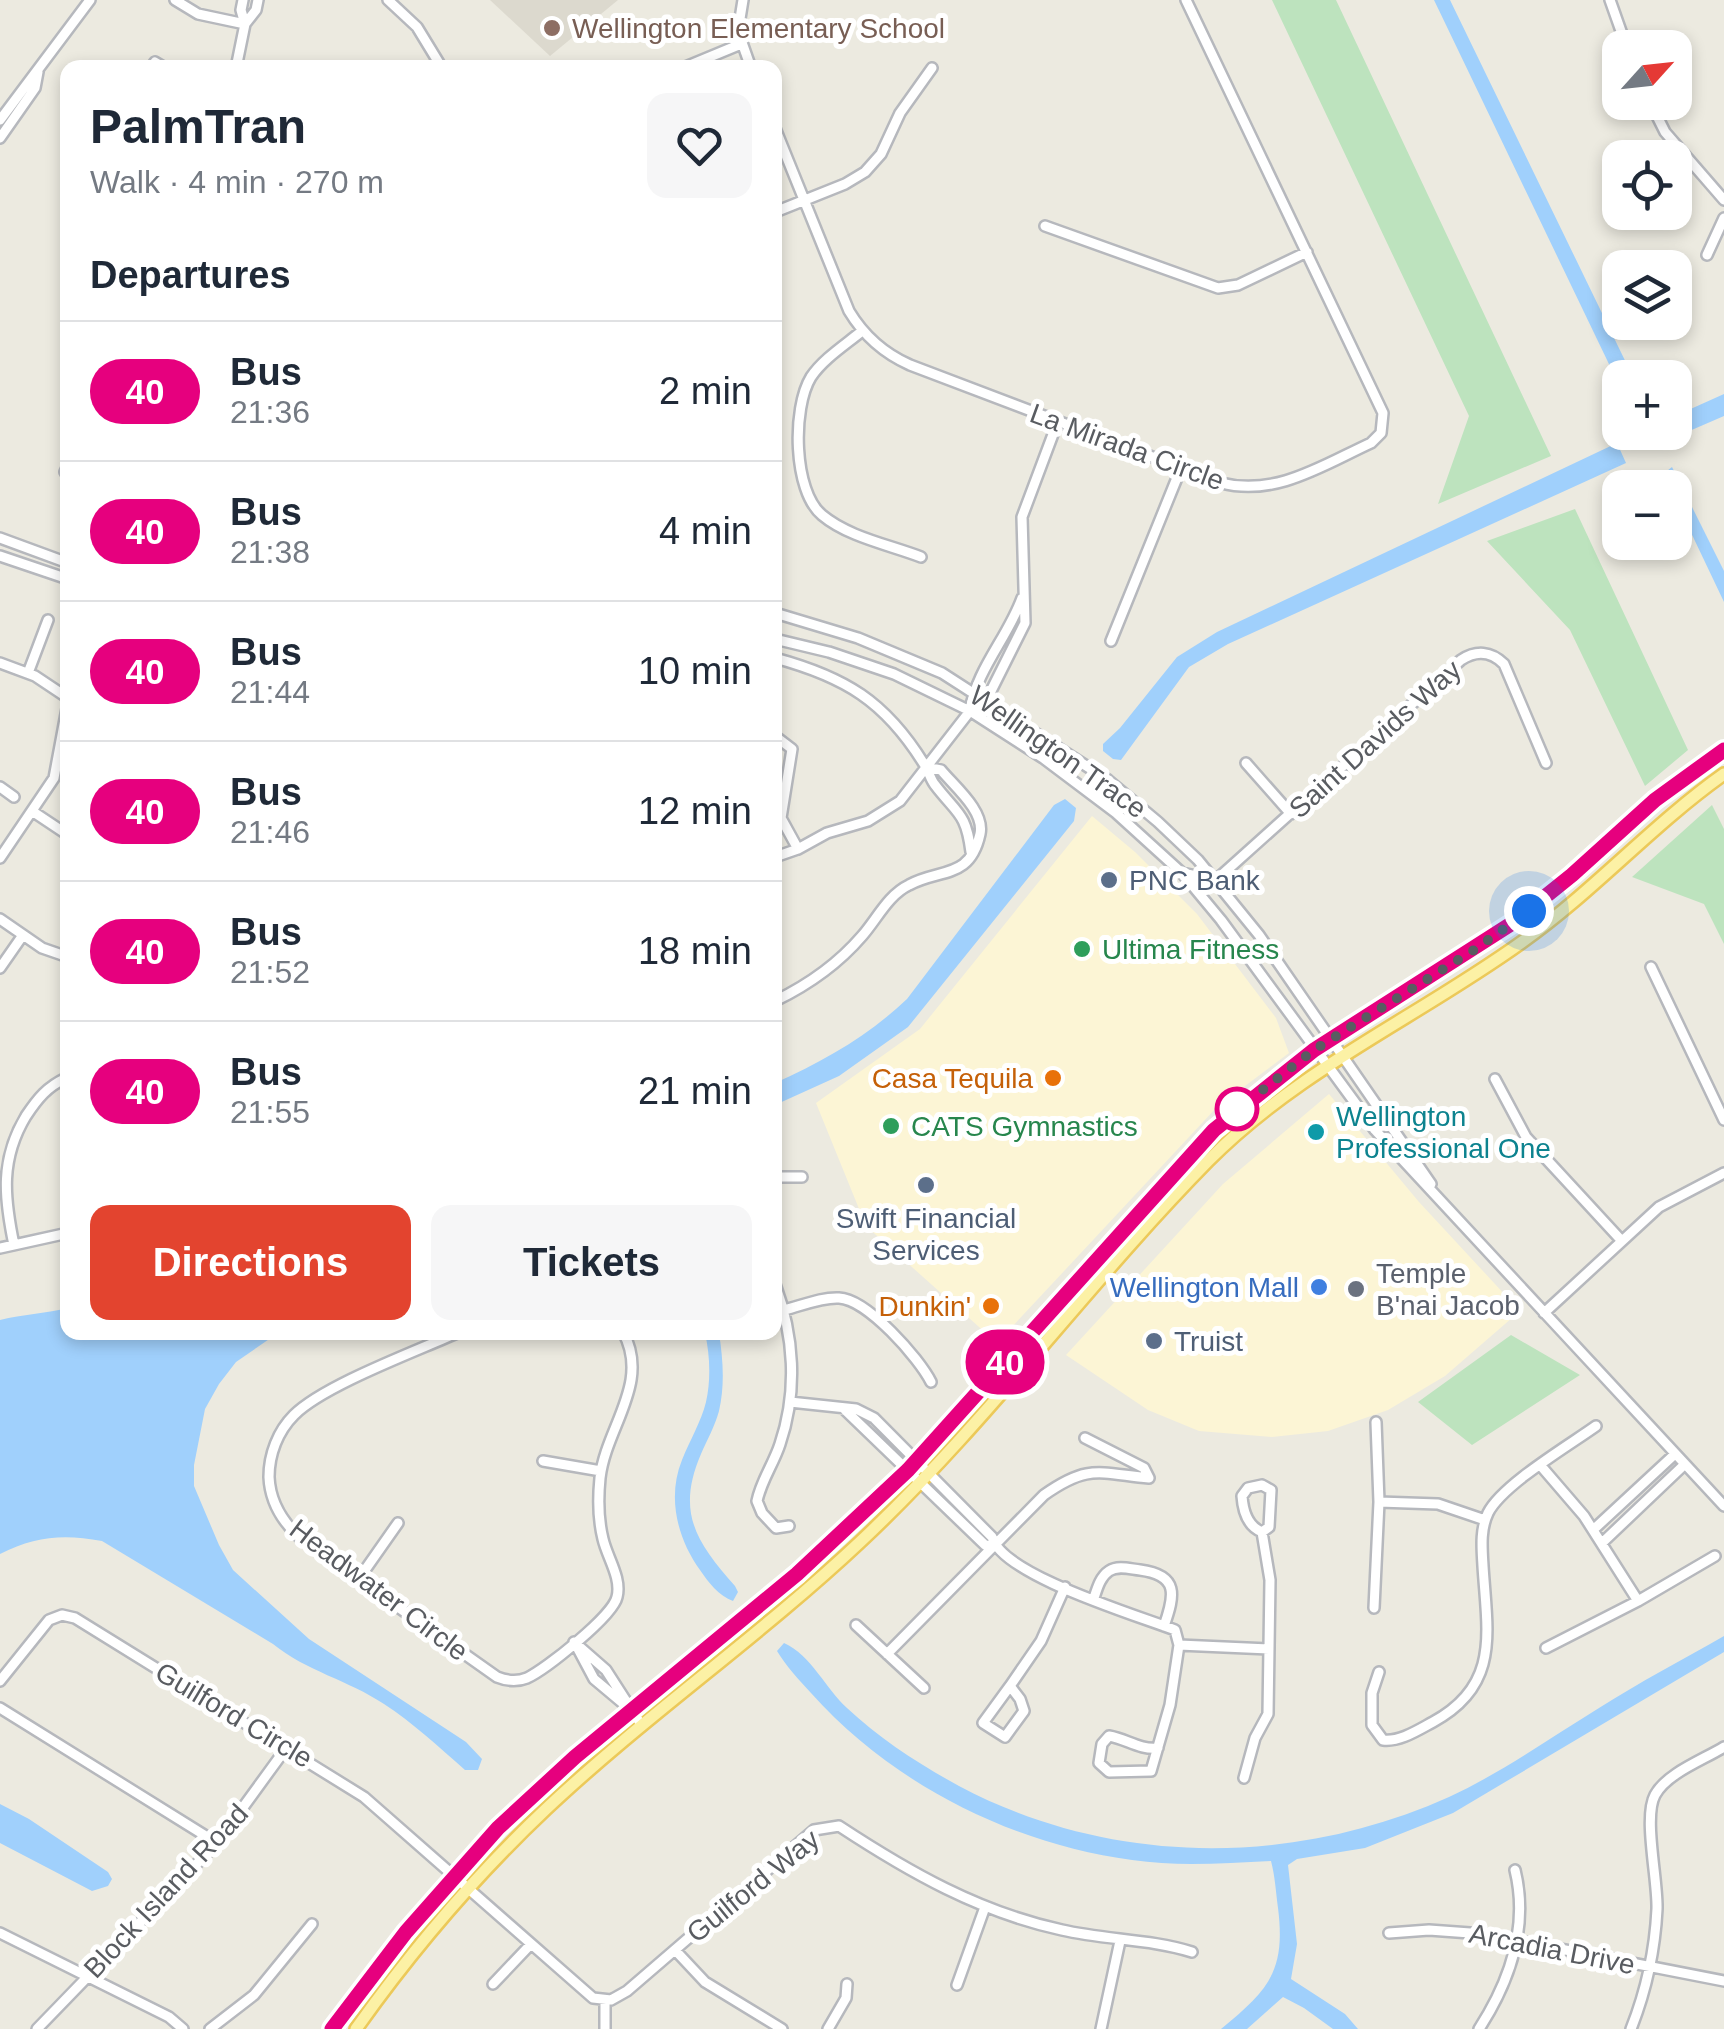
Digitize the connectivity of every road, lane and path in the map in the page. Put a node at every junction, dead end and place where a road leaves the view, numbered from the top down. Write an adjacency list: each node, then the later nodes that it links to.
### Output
1 (90, 0): 16 (street)
2 (174, 0): 9 (street)
3 (258, 0): 9 (street)
4 (388, 0): 13 (street)
5 (743, 0): 11 (street)
6 (1186, 0): 27 (street, La Mirada Circle)
7 (1610, 0): 10 (street)
8 (242, 5): 9 (street)
9 (245, 24): 12 (street)
10 (1621, 30)
11 (742, 44): 14 (street); 15 (street)
12 (238, 60)
13 (437, 60)
14 (703, 60)
15 (748, 60)
16 (38, 67): 18 (street); 20 (street)
17 (932, 68): 23 (street)
18 (0, 120)
19 (1659, 120): 22 (street)
20 (0, 138)
21 (782, 146): 23 (street, La Mirada Circle)
22 (1724, 200)
23 (804, 201): 24 (street); 29 (street, La Mirada Circle)
24 (782, 209)
25 (1724, 218): 28 (street)
26 (1045, 226): 27 (street)
27 (1307, 252): 31 (street, La Mirada Circle)
28 (1707, 255)
29 (862, 331): 30 (street, La Mirada Circle); 34 (street)
30 (1058, 421): 31 (street, La Mirada Circle); 37 (street)
31 (1181, 468): 41 (street)
32 (0, 538): 35 (street)
33 (0, 556): 36 (street)
34 (921, 557)
35 (60, 560)
36 (60, 576)
37 (1024, 590): 45 (street); 47 (street)
38 (782, 615): 45 (street, Wellington Trace)
39 (48, 620): 44 (street)
40 (782, 641): 48 (street, Wellington Trace)
41 (1111, 641)
42 (782, 660): 54 (street)
43 (0, 663): 44 (street)
44 (28, 673): 46 (street)
45 (973, 692): 47 (street, Wellington Trace); 48 (street)
46 (60, 695)
47 (986, 701): 48 (street); 67 (street, Wellington Trace)
48 (970, 711): 54 (street); 66 (street, Wellington Trace)
49 (60, 740): 59 (street)
50 (782, 741): 58 (street)
51 (1724, 750): 71 (main road)
52 (1546, 763): 60 (street, Saint Davids Way)
53 (1246, 764): 60 (street)
54 (926, 767): 63 (street); 75 (street)
55 (1724, 774): 70 (main road)
56 (0, 788): 57 (street)
57 (14, 798)
58 (782, 798)
59 (32, 811): 62 (street); 65 (street)
60 (1291, 814): 67 (street, Saint Davids Way)
61 (782, 824): 63 (street)
62 (60, 830)
63 (798, 849): 64 (street)
64 (782, 855)
65 (0, 858)
66 (1182, 873): 67 (street); 77 (street, Wellington Trace)
67 (1216, 880): 76 (street, Wellington Trace)
68 (0, 920): 69 (street)
69 (23, 936): 72 (street); 73 (street)
70 (1525, 940): 71 (main road); 78 (main road)
71 (1484, 944): 76 (main road)
72 (60, 954)
73 (0, 968)
74 (1651, 968): 82 (street)
75 (782, 996)
76 (1332, 1038): 77 (main road); 78 (street, Wellington Trace)
77 (1314, 1050): 79 (street, Wellington Trace); 104 (main road)
78 (1344, 1054): 79 (main road); 86 (street, Wellington Trace)
79 (1326, 1066): 86 (street, Wellington Trace); 107 (main road)
80 (1495, 1079): 88 (street)
81 (60, 1082): 89 (street)
82 (1724, 1120)
83 (1724, 1174): 88 (street)
84 (782, 1177): 85 (street)
85 (802, 1177)
86 (1456, 1218): 93 (street, Wellington Trace)
87 (60, 1235): 89 (street)
88 (1622, 1240): 93 (street)
89 (14, 1245): 90 (street)
90 (0, 1248)
91 (782, 1304): 92 (street)
92 (784, 1310): 96 (street); 97 (street)
93 (1544, 1313): 101 (street, Wellington Trace)
94 (441, 1340): 118 (street, Headwater Circle)
95 (625, 1340): 106 (street, Headwater Circle)
96 (931, 1382)
97 (790, 1402): 104 (street); 112 (street)
98 (1376, 1422): 108 (street)
99 (1596, 1426): 105 (street)
100 (1084, 1438): 116 (street)
101 (1674, 1454): 103 (street, Wellington Trace); 113 (street)
102 (543, 1461): 106 (street)
103 (1685, 1464): 109 (street, Wellington Trace); 115 (street)
104 (912, 1465): 107 (street); 135 (main road)
105 (1541, 1466): 110 (street); 113 (street)
106 (601, 1471): 125 (street, Headwater Circle)
107 (926, 1478): 116 (street); 136 (main road)
108 (1379, 1502): 110 (street); 122 (street)
109 (1724, 1506)
110 (1486, 1520): 130 (street)
111 (398, 1522): 118 (street)
112 (789, 1526)
113 (1593, 1530): 115 (street)
114 (1262, 1536): 114 (street); 128 (street)
115 (1603, 1542): 121 (street)
116 (995, 1547): 119 (street); 129 (street)
117 (1715, 1556): 121 (street)
118 (358, 1580): 125 (street, Headwater Circle)
119 (1065, 1587): 120 (street); 132 (street)
120 (1094, 1598): 124 (street); 124 (street)
121 (1638, 1601): 127 (street)
122 (1374, 1608)
123 (856, 1625): 129 (street)
124 (1164, 1626): 126 (street)
125 (574, 1642): 135 (street)
126 (1179, 1645): 128 (street); 138 (street)
127 (1546, 1648)
128 (1269, 1649): 140 (street)
129 (886, 1654): 133 (street)
130 (1379, 1672)
131 (0, 1680): 137 (street, Guilford Circle)
132 (1010, 1686): 132 (street)
133 (924, 1688)
134 (0, 1708): 141 (street)
135 (630, 1710): 136 (street); 143 (main road)
136 (642, 1726): 144 (main road)
137 (287, 1747): 141 (street, Block Island Road); 143 (street, Guilford Circle)
138 (1158, 1748): 138 (street)
139 (1724, 1748): 154 (street)
140 (1244, 1778)
141 (217, 1842): 155 (street, Block Island Road)
142 (1515, 1870): 150 (street)
143 (453, 1875): 144 (street, Guilford Circle); 164 (main road)
144 (468, 1888): 151 (street); 165 (main road)
145 (985, 1907): 149 (street, Guilford Way); 152 (street, Guilford Way); 159 (street)
146 (312, 1924): 163 (street)
147 (0, 1933): 155 (street)
148 (1389, 1933): 150 (street, Arcadia Drive)
149 (1120, 1940): 153 (street, Guilford Way); 169 (street)
150 (1518, 1941): 154 (street, Arcadia Drive); 170 (street)
151 (531, 1944): 157 (street); 160 (street)
152 (674, 1950): 160 (street, Guilford Way); 167 (street)
153 (1192, 1952)
154 (1650, 1968): 156 (street, Arcadia Drive); 171 (street)
155 (88, 1977): 161 (street, Block Island Road); 162 (street)
156 (1721, 1981)
157 (493, 1984)
158 (847, 1984): 168 (street)
159 (957, 1986)
160 (604, 2001): 166 (street)
161 (37, 2029)
162 (183, 2029)
163 (210, 2029)
164 (332, 2029)
165 (356, 2029)
166 (604, 2029)
167 (782, 2029)
168 (828, 2029)
169 (1101, 2029)
170 (1478, 2029)
171 (1631, 2029)

